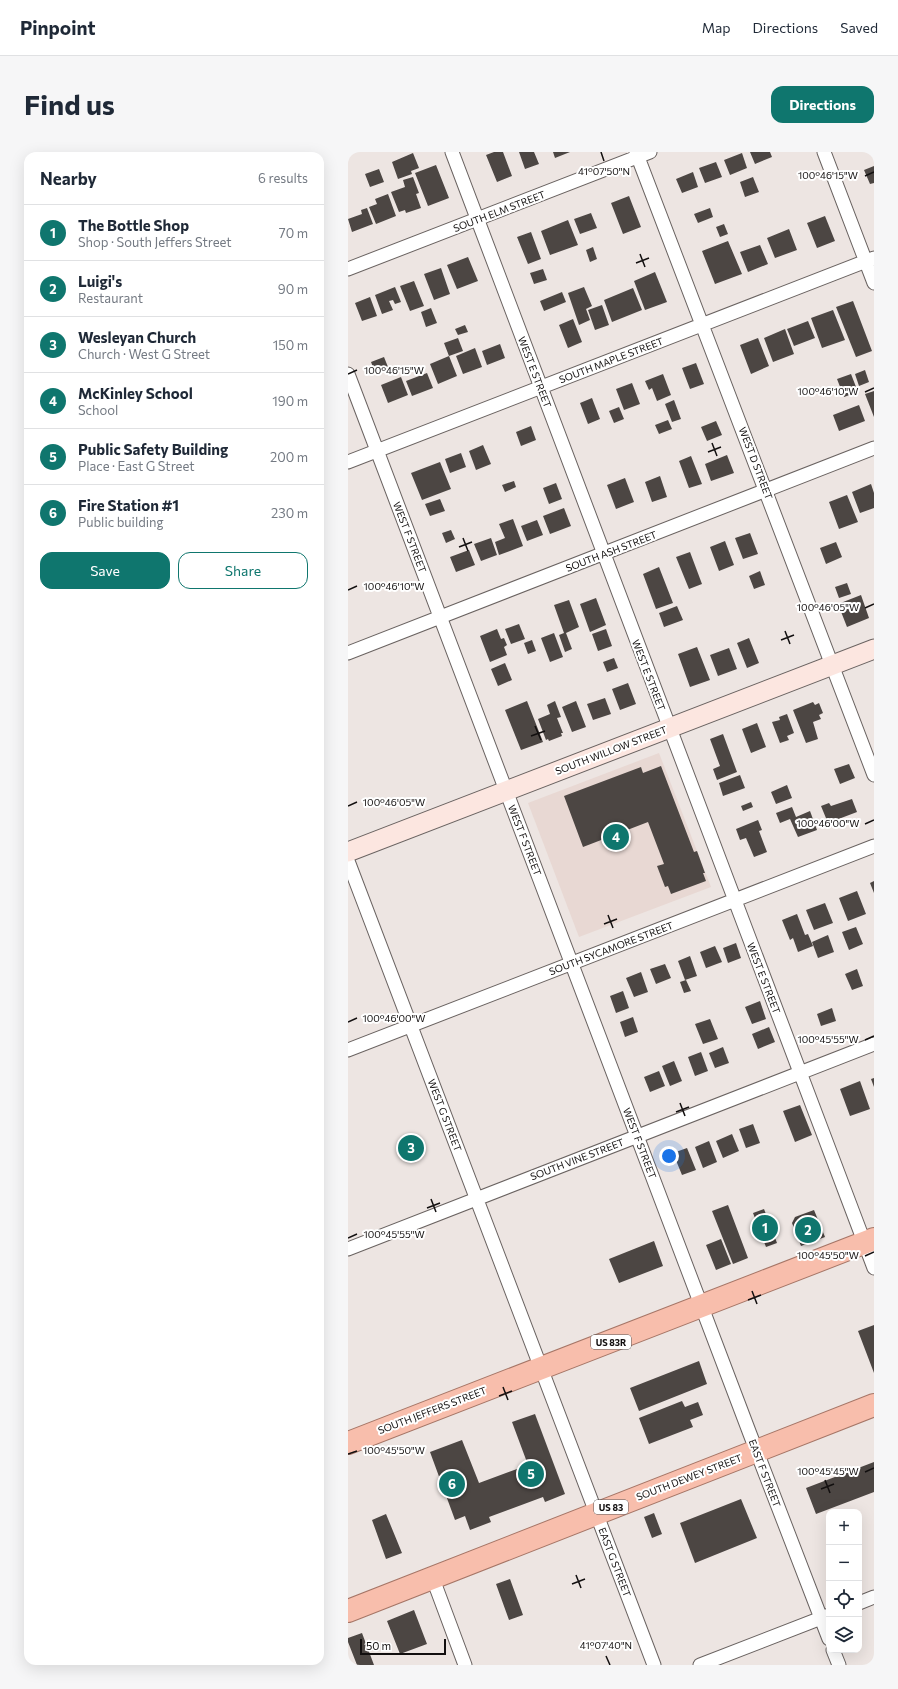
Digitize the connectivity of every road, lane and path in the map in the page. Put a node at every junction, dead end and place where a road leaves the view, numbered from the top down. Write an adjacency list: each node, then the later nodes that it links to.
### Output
1 (452, 152): 4 (street, WEST E STREET)
2 (824, 152): 5 (street)
3 (641, 154): 4 (street, SOUTH ELM STREET); 8 (street, WEST D STREET)
4 (477, 219): 6 (street, SOUTH ELM STREET); 10 (street, WEST E STREET)
5 (870, 259): 7 (street); 8 (street, SOUTH MAPLE STREET)
6 (348, 270)
7 (874, 283)
8 (702, 324): 10 (street, SOUTH MAPLE STREET); 14 (street, WEST D STREET)
9 (348, 374): 12 (street, WEST F STREET)
10 (540, 387): 12 (street, SOUTH MAPLE STREET); 15 (street, WEST E STREET)
11 (874, 448): 14 (street, SOUTH ASH STREET)
12 (377, 451): 13 (street, SOUTH MAPLE STREET); 16 (street, WEST F STREET)
13 (348, 462)
14 (766, 490): 15 (street, SOUTH ASH STREET); 19 (street, WEST D STREET)
15 (603, 554): 16 (street, SOUTH ASH STREET); 20 (street, WEST E STREET)
16 (440, 617): 18 (street, SOUTH ASH STREET); 22 (street, WEST F STREET)
17 (874, 649): 19 (main road, SOUTH WILLOW STREET)
18 (348, 653)
19 (832, 665): 20 (main road, SOUTH WILLOW STREET); 21 (street, WEST D STREET)
20 (669, 728): 22 (main road, SOUTH WILLOW STREET); 26 (street, WEST E STREET)
21 (874, 775)
22 (506, 790): 24 (main road, SOUTH WILLOW STREET); 27 (street, WEST F STREET)
23 (874, 846): 26 (street, SOUTH SYCAMORE STREET)
24 (348, 852)
25 (348, 862): 28 (street, WEST G STREET)
26 (735, 900): 27 (street, SOUTH SYCAMORE STREET); 31 (street, WEST E STREET)
27 (572, 963): 28 (street, SOUTH SYCAMORE STREET); 32 (street, WEST F STREET)
28 (411, 1025): 30 (street, SOUTH SYCAMORE STREET); 33 (street, WEST G STREET)
29 (874, 1044): 31 (street, SOUTH VINE STREET)
30 (348, 1050)
31 (800, 1072): 32 (street, SOUTH VINE STREET); 34 (street, WEST E STREET)
32 (637, 1136): 33 (street, SOUTH VINE STREET); 37 (street, WEST F STREET)
33 (477, 1198): 35 (street, SOUTH VINE STREET); 38 (street, WEST G STREET)
34 (869, 1241): 36 (street, WEST E STREET); 37 (highway, SOUTH JEFFERS STREET / US 83R)
35 (348, 1249)
36 (874, 1268)
37 (702, 1307): 38 (highway, SOUTH JEFFERS STREET / US 83R); 41 (street, EAST F STREET)
38 (541, 1368): 40 (highway, SOUTH JEFFERS STREET / US 83R); 42 (street, EAST G STREET)
39 (874, 1405): 41 (highway, SOUTH DEWEY STREET / US 83)
40 (348, 1443)
41 (756, 1450): 42 (highway, SOUTH DEWEY STREET / US 83); 47 (street, EAST F STREET)
42 (596, 1513): 43 (highway, SOUTH DEWEY STREET / US 83); 50 (street, EAST G STREET)
43 (433, 1579): 46 (highway, SOUTH DEWEY STREET / US 83); 49 (street)
44 (874, 1597): 45 (street)
45 (862, 1602)
46 (348, 1611)
47 (825, 1616): 51 (street)
48 (834, 1653): 52 (street)
49 (465, 1665)
50 (654, 1665)
51 (700, 1665)
52 (839, 1665)

